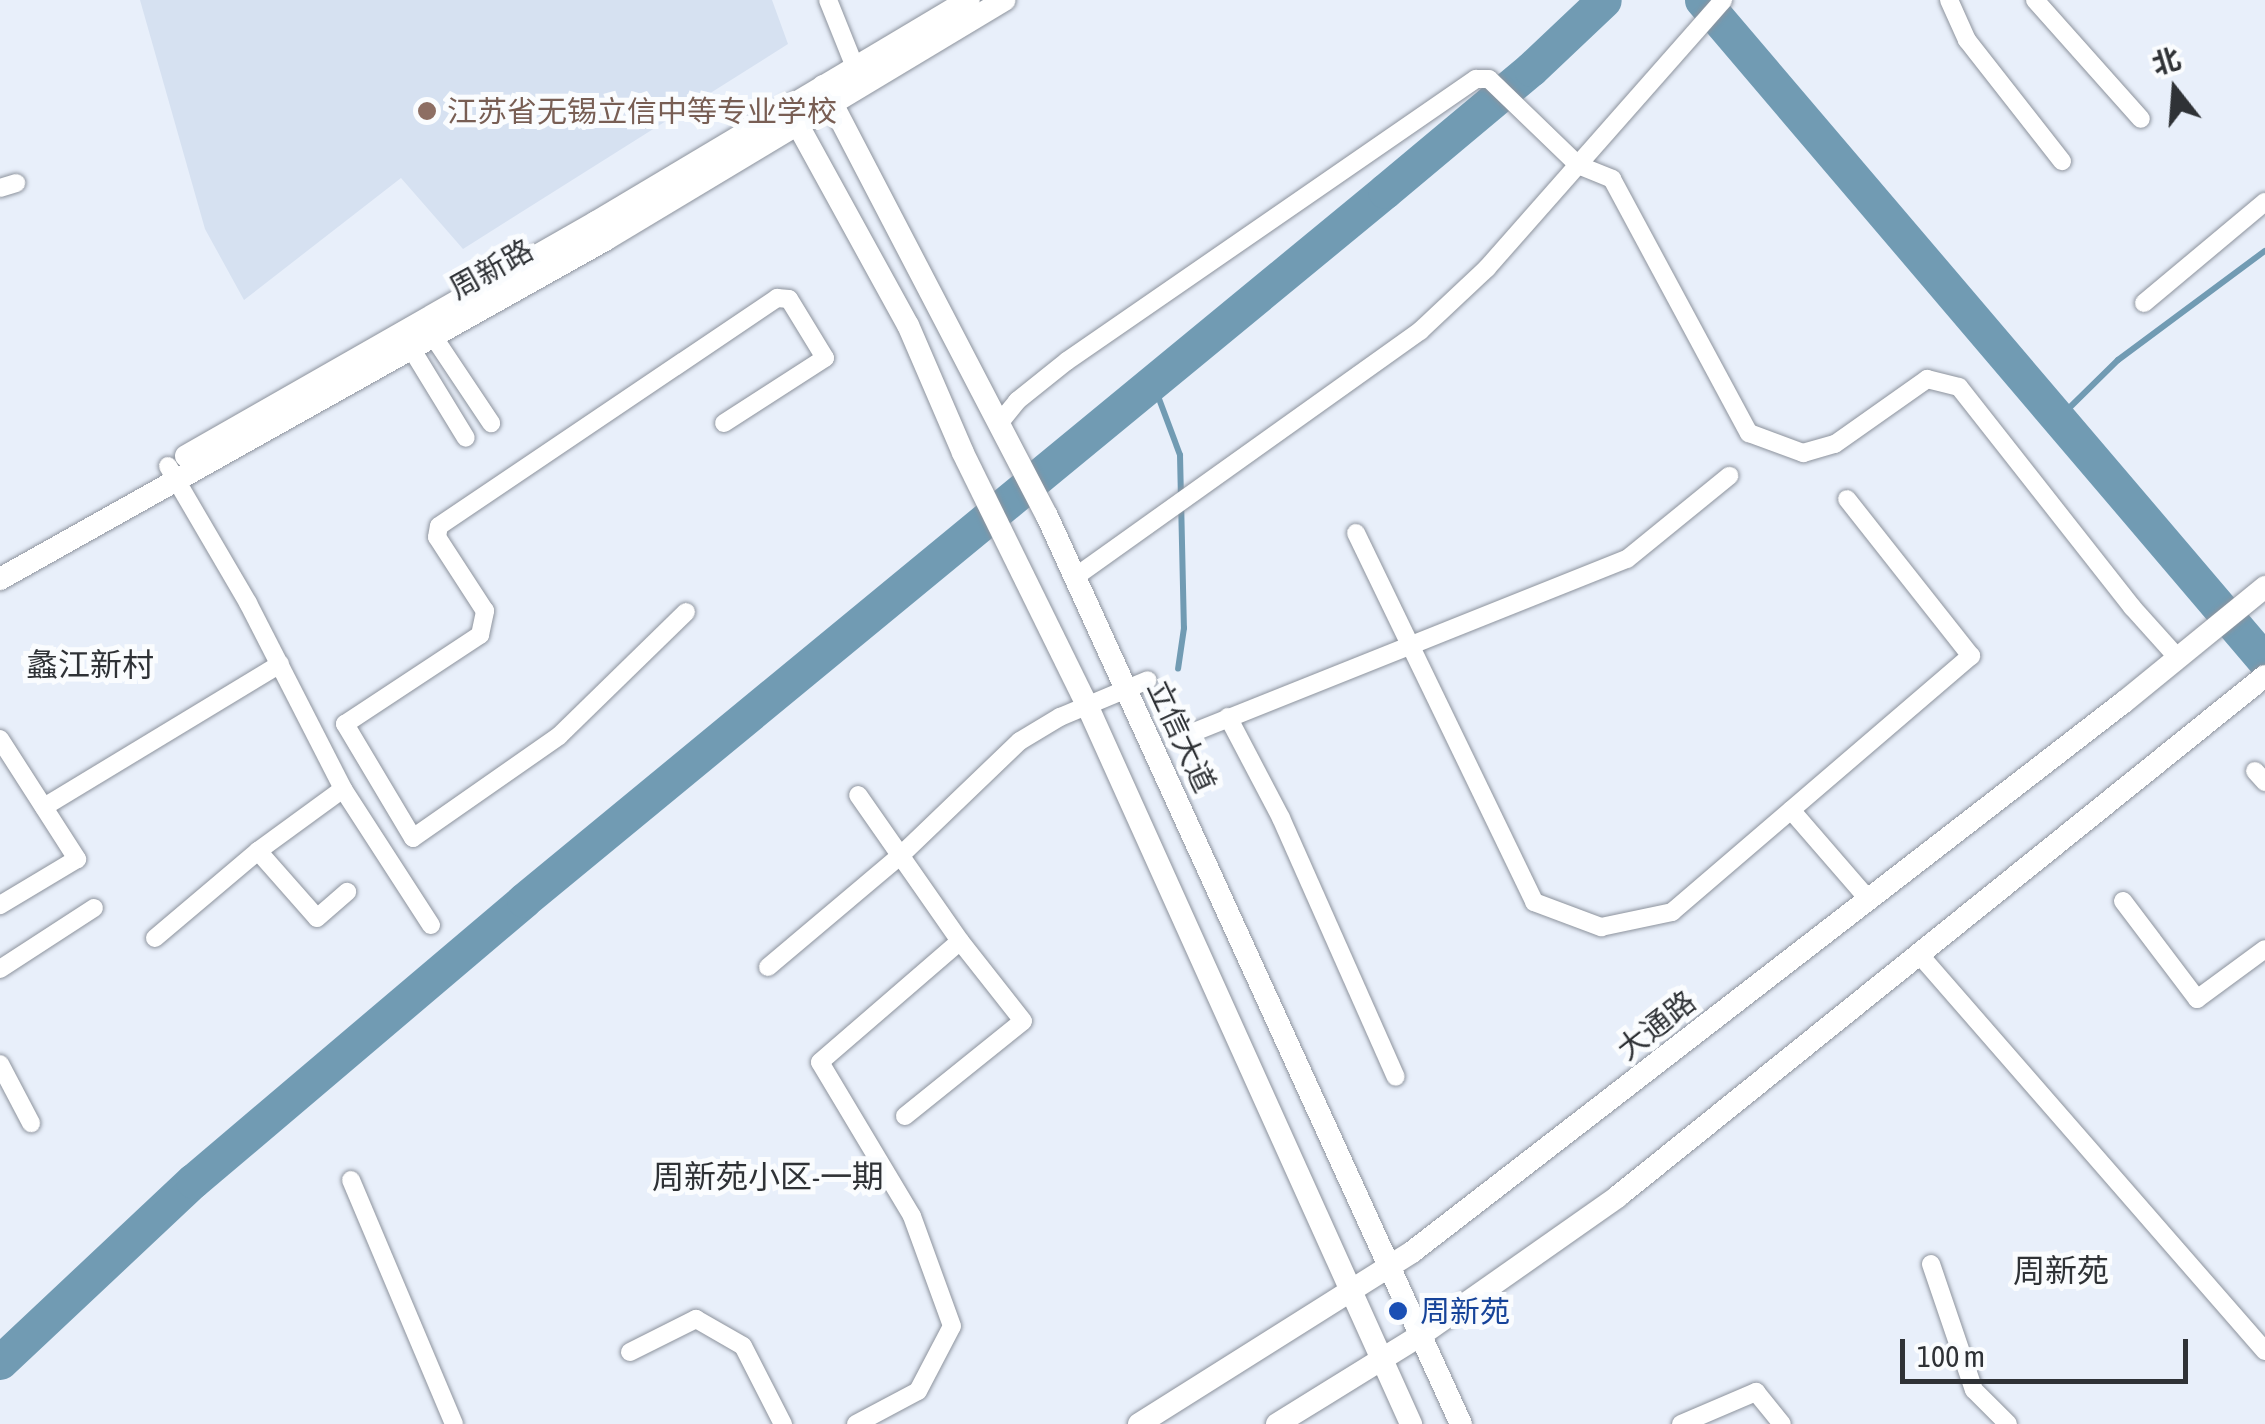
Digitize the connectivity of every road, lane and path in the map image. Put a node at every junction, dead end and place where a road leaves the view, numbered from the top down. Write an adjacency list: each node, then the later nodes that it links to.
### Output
1 (828, 0): 7 (street)
2 (970, 0): 7 (street, 周新路)
3 (1005, 0): 8 (street, 周新路)
4 (1723, 0): 12 (street)
5 (1948, 0): 11 (street)
6 (2036, 0): 10 (street)
7 (855, 68): 8 (street, 周新路)
8 (827, 95): 9 (street, 周新路); 17 (street, 立信大道)
9 (793, 114): 15 (street, 周新路); 21 (street, 周新路); 35 (street)
10 (2141, 119)
11 (2062, 161)
12 (1578, 164): 17 (street); 26 (street); 31 (street)
13 (2265, 202): 14 (street)
14 (2144, 303)
15 (433, 336): 16 (street, 周新路); 18 (street)
16 (411, 348): 20 (street); 21 (street, 周新路)
17 (1001, 422): 26 (street, 立信大道)
18 (491, 423)
19 (724, 423): 29 (street)
20 (466, 438)
21 (172, 473): 25 (street, 周新路); 27 (street, 周新路); 32 (street)
22 (1729, 476): 30 (street)
23 (1847, 500): 42 (street)
24 (1356, 533): 30 (street)
25 (0, 564)
26 (1075, 577): 34 (street, 立信大道)
27 (0, 579)
28 (2258, 592): 31 (street, 大通路)
29 (686, 612)
30 (1408, 646): 36 (street); 42 (street)
31 (2184, 653): 46 (street, 大通路)
32 (280, 664): 39 (street); 41 (street)
33 (2265, 676): 54 (street)
34 (1137, 684): 35 (street); 63 (street, 立信大道)
35 (1087, 705): 44 (street); 64 (street)
36 (1228, 717): 38 (street); 58 (street)
37 (0, 738): 41 (street)
38 (1179, 738)
39 (343, 788): 43 (street); 50 (street)
40 (858, 794): 44 (street)
41 (44, 807): 48 (street)
42 (1791, 810): 46 (street)
43 (258, 850): 45 (street); 51 (street)
44 (900, 856): 52 (street); 55 (street)
45 (347, 892)
46 (1868, 899): 63 (street, 大通路)
47 (2123, 901): 53 (street)
48 (0, 906)
49 (94, 908): 56 (street)
50 (431, 925)
51 (155, 938)
52 (960, 941): 59 (street); 71 (street)
53 (2265, 948)
54 (1918, 953): 65 (street); 66 (street)
55 (768, 967)
56 (0, 969)
57 (0, 1064): 60 (street)
58 (1396, 1077)
59 (906, 1116)
60 (31, 1123)
61 (351, 1180): 69 (street)
62 (1931, 1264): 78 (street)
63 (1390, 1267): 64 (street, 大通路); 65 (street, 立信大道)
64 (1350, 1292): 68 (street); 72 (street, 大通路)
65 (1421, 1336): 68 (street); 75 (street, 立信大道)
66 (2265, 1350)
67 (630, 1352): 70 (street)
68 (1383, 1359): 73 (street); 74 (street)
69 (454, 1424)
70 (783, 1424)
71 (856, 1424)
72 (1139, 1424)
73 (1277, 1424)
74 (1412, 1424)
75 (1461, 1424)
76 (1681, 1424): 77 (street)
77 (1782, 1424)
78 (2008, 1424)

